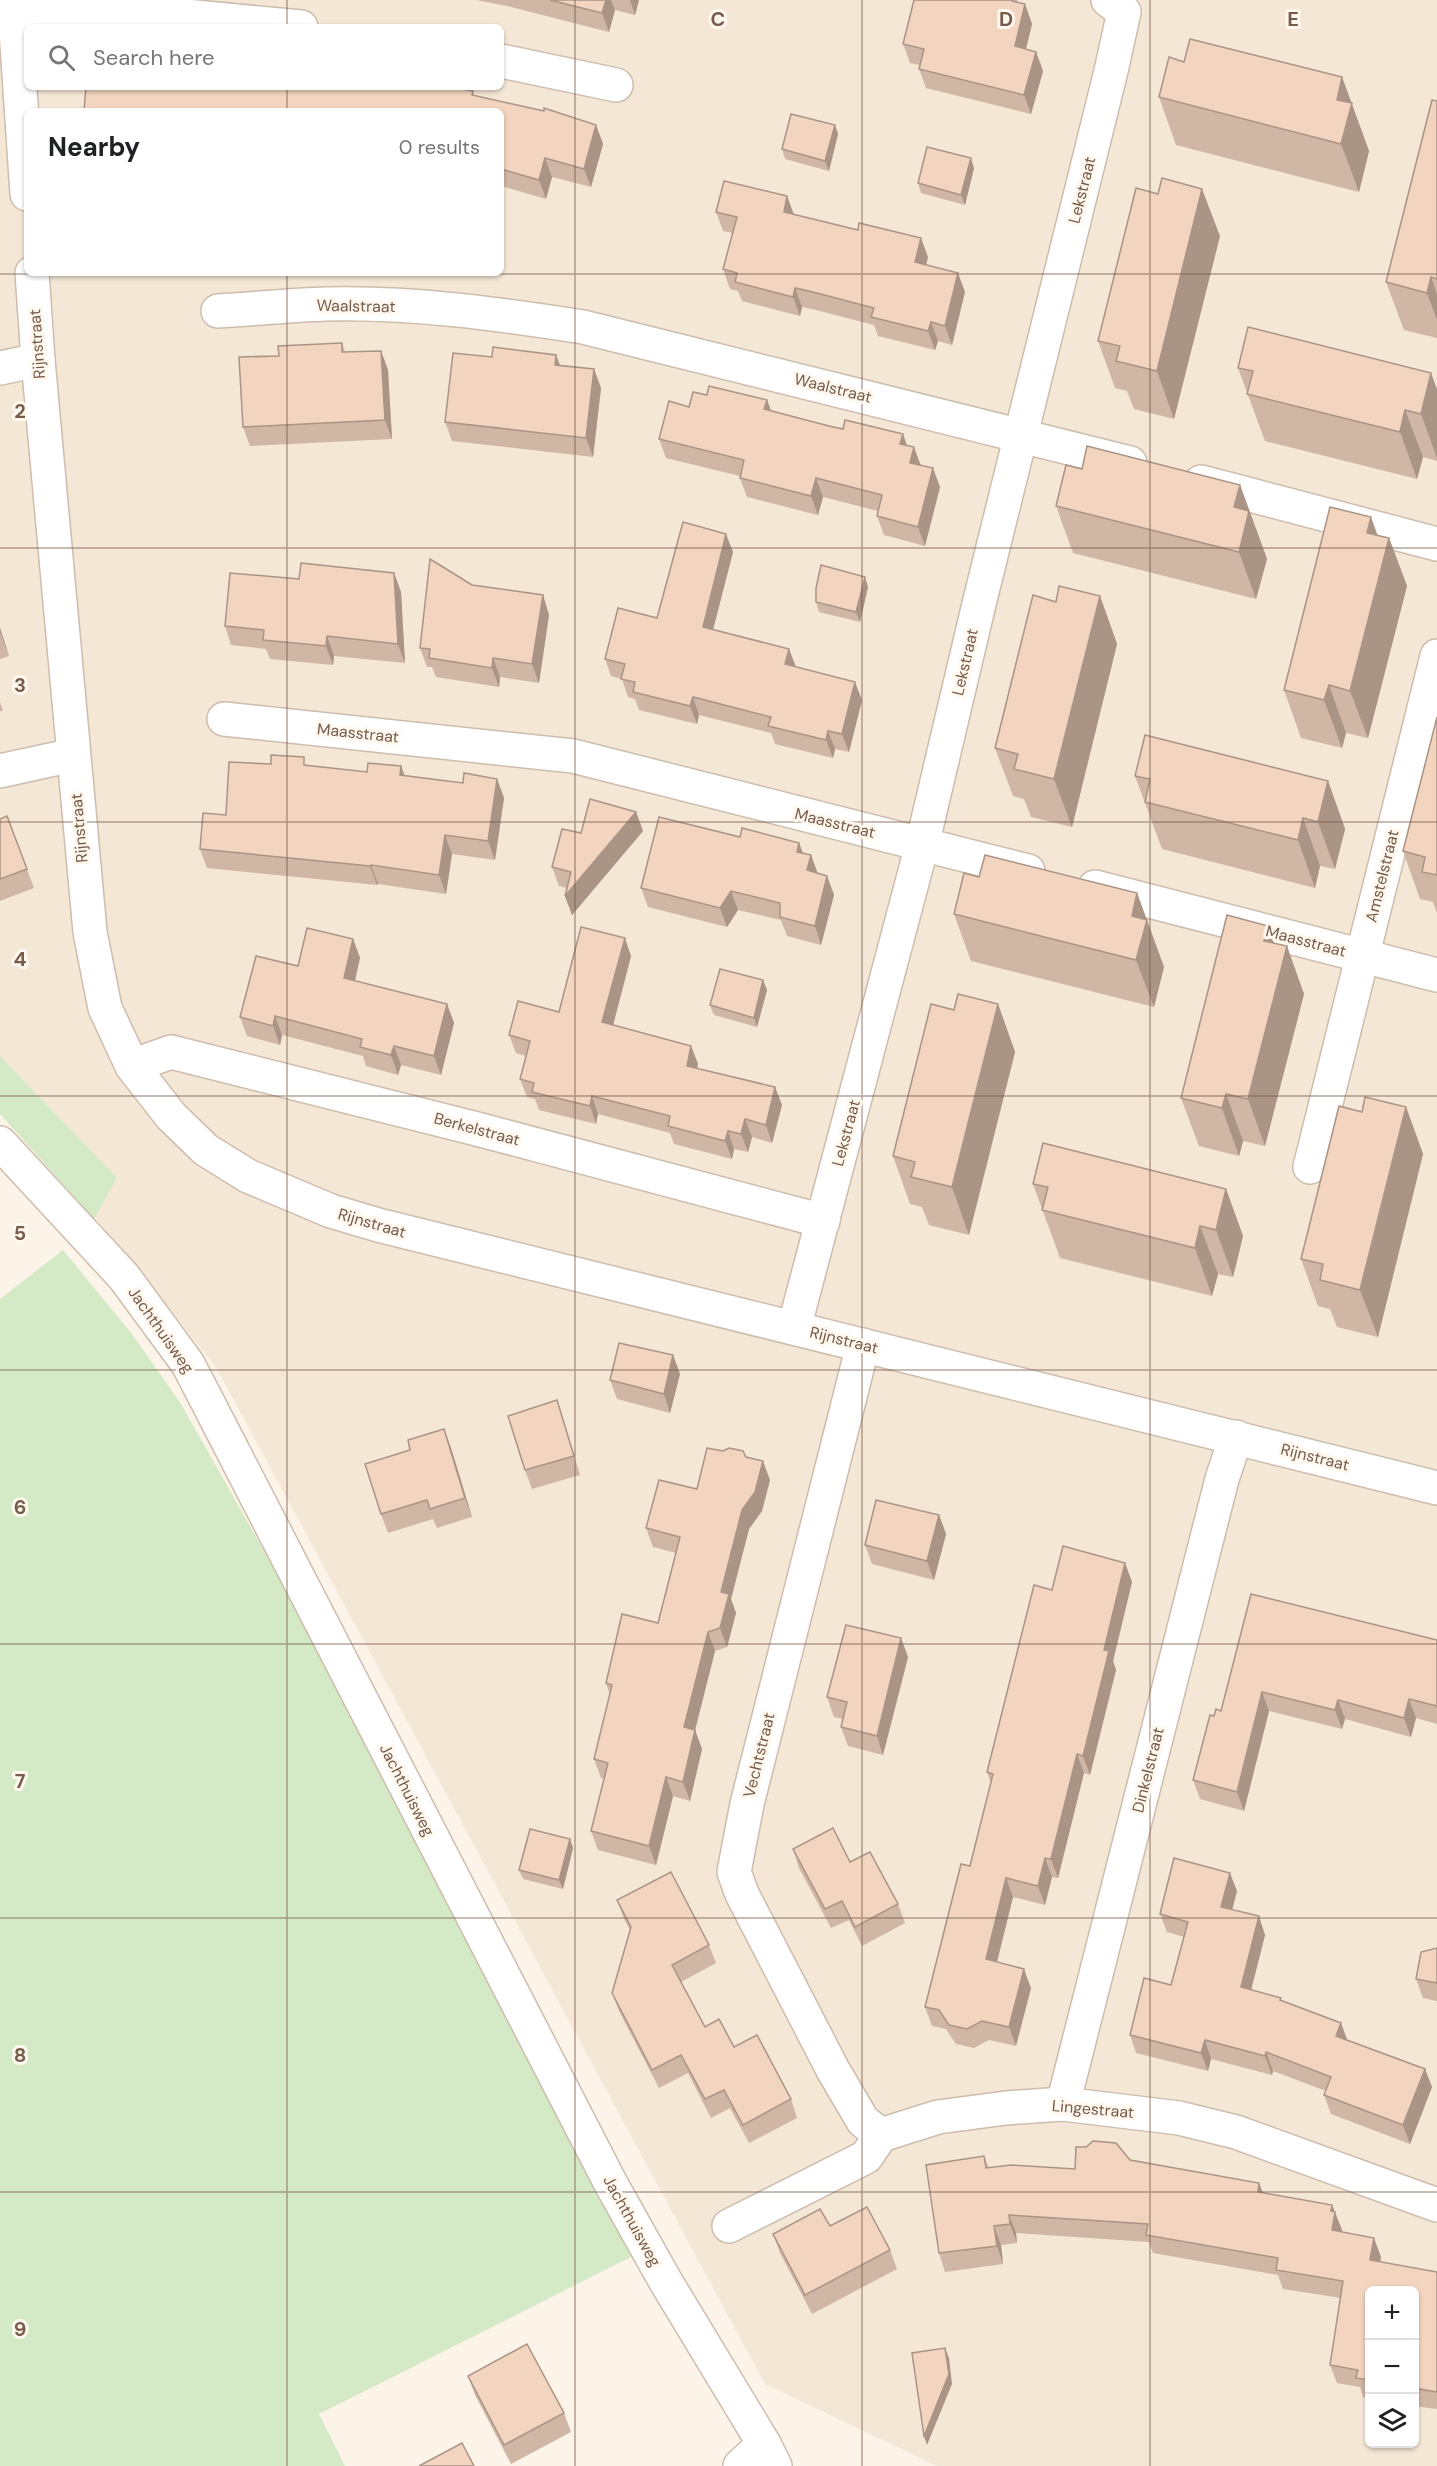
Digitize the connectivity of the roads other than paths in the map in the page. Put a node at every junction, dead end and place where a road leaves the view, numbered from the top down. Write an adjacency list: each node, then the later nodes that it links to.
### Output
1 (1119, 4): 11 (street, Lekstraat)
2 (10, 6): 3 (street); 6 (street)
3 (270, 24)
4 (504, 62): 5 (street)
5 (616, 85)
6 (24, 161)
7 (32, 276): 9 (street, Rijnstraat)
8 (218, 311): 11 (street, Waalstraat)
9 (38, 360): 10 (street); 15 (street, Rijnstraat)
10 (0, 368)
11 (1022, 435): 12 (street, Waalstraat); 17 (street, Lekstraat)
12 (1437, 544)
13 (1437, 656): 18 (street, Amstelstraat)
14 (224, 718): 17 (street, Maasstraat)
15 (73, 755): 16 (street); 20 (street, Rijnstraat)
16 (0, 771)
17 (922, 845): 18 (street, Maasstraat); 23 (street, Lekstraat)
18 (1362, 956): 19 (street, Maasstraat); 22 (street, Amstelstraat)
19 (1437, 975)
20 (132, 1066): 23 (street, Berkelstraat); 24 (street, Rijnstraat)
21 (0, 1143): 32 (street, Jachthuisweg)
22 (1310, 1167)
23 (823, 1221): 24 (street, Lekstraat)
24 (794, 1328): 25 (street, Rijnstraat)
25 (863, 1345): 26 (street, Rijnstraat); 29 (street, Vechtstraat)
26 (1236, 1437): 27 (street, Rijnstraat); 28 (street, Dinkelstraat)
27 (1437, 1488)
28 (1064, 2104): 29 (street, Lingestraat); 30 (street, Lingestraat)
29 (881, 2135): 31 (street)
30 (1437, 2205)
31 (729, 2226)
32 (769, 2455): 33 (street)
33 (740, 2466)

